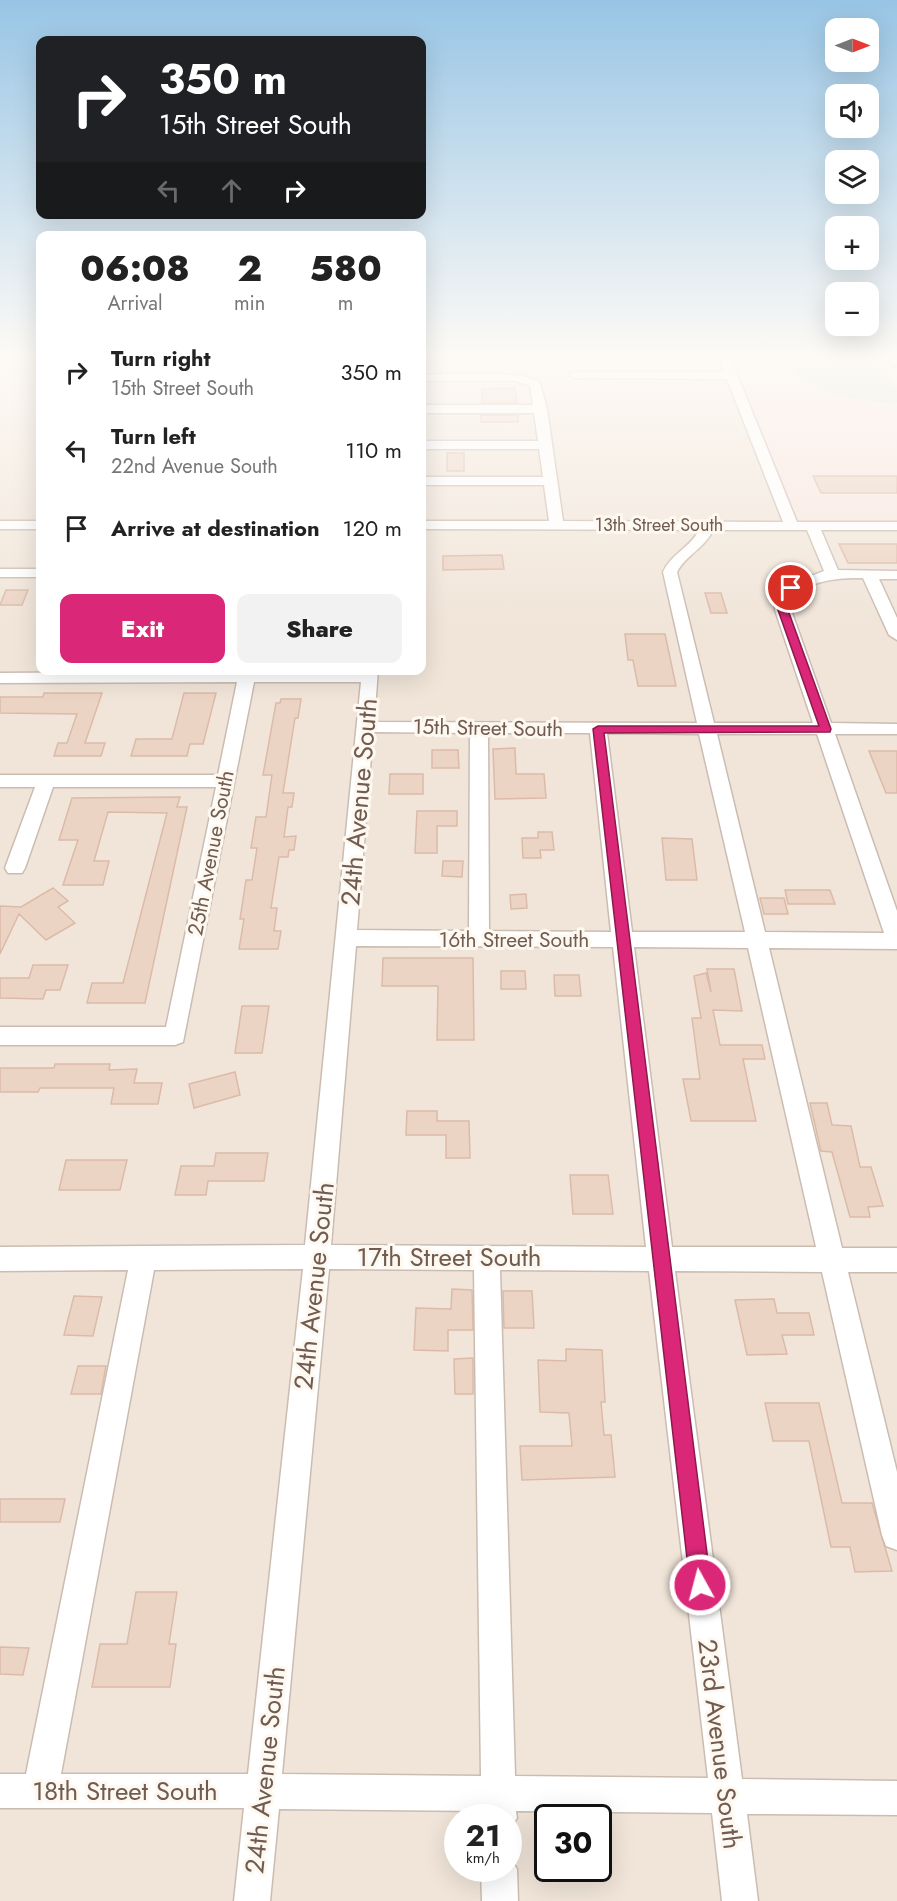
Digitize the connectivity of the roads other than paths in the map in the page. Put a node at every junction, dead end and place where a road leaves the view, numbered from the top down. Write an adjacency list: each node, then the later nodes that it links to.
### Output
1 (544, 445): 3 (street)
2 (759, 446): 10 (street)
3 (549, 480): 4 (street); 8 (street)
4 (426, 481)
5 (0, 525): 6 (street)
6 (36, 525)
7 (426, 525): 8 (street, 13th Street South)
8 (557, 525): 9 (street, 13th Street South)
9 (707, 526): 10 (street, 13th Street South); 28 (street)
10 (792, 526): 11 (street, 13th Street South)
11 (812, 526): 12 (street, 13th Street South); 15 (street)
12 (897, 526)
13 (0, 573): 14 (street)
14 (36, 573)
15 (832, 574): 16 (street); 26 (street)
16 (869, 574): 17 (street); 18 (street)
17 (897, 575)
18 (897, 635)
19 (186, 675): 22 (street)
20 (248, 675): 31 (street, 25th Avenue South)
21 (370, 675): 23 (street, 24th Avenue South)
22 (0, 678)
23 (366, 727): 24 (street, 15th Street South); 33 (street, 24th Avenue South)
24 (479, 728): 25 (street, 15th Street South); 34 (street)
25 (598, 729): 28 (street, 15th Street South); 35 (street, 23rd Avenue South)
26 (826, 729): 27 (street, 15th Street South); 28 (street, 15th Street South); 37 (street)
27 (897, 729)
28 (708, 730): 36 (street)
29 (0, 781): 30 (street)
30 (46, 781): 31 (street); 32 (street)
31 (225, 782): 38 (street, 25th Avenue South)
32 (15, 868)
33 (346, 939): 34 (street, 16th Street South); 39 (street, 24th Avenue South)
34 (479, 940): 35 (street, 16th Street South)
35 (622, 940): 36 (street, 16th Street South); 41 (street, 23rd Avenue South)
36 (757, 941): 37 (street, 16th Street South); 44 (street)
37 (897, 941)
38 (0, 1036)
39 (317, 1257): 40 (street, 17th Street South); 43 (street, 17th Street South); 49 (street, 24th Avenue South)
40 (487, 1257): 41 (street, 17th Street South); 53 (street)
41 (660, 1257): 44 (street, 17th Street South); 50 (street, 23rd Avenue South)
42 (0, 1259): 43 (street, 17th Street South)
43 (143, 1259): 48 (street)
44 (832, 1260): 45 (street, 17th Street South); 46 (street)
45 (897, 1260)
46 (897, 1535)
47 (0, 1791): 48 (street, 18th Street South)
48 (40, 1791): 49 (street, 18th Street South)
49 (263, 1791): 52 (street, 18th Street South); 56 (street, 24th Avenue South)
50 (726, 1796): 51 (street, 18th Street South); 54 (street, 18th Street South); 58 (street, 23rd Avenue South)
51 (897, 1798)
52 (454, 1804)
53 (498, 1804)
54 (522, 1806)
55 (499, 1882): 57 (street)
56 (252, 1901)
57 (500, 1901)
58 (740, 1901)

